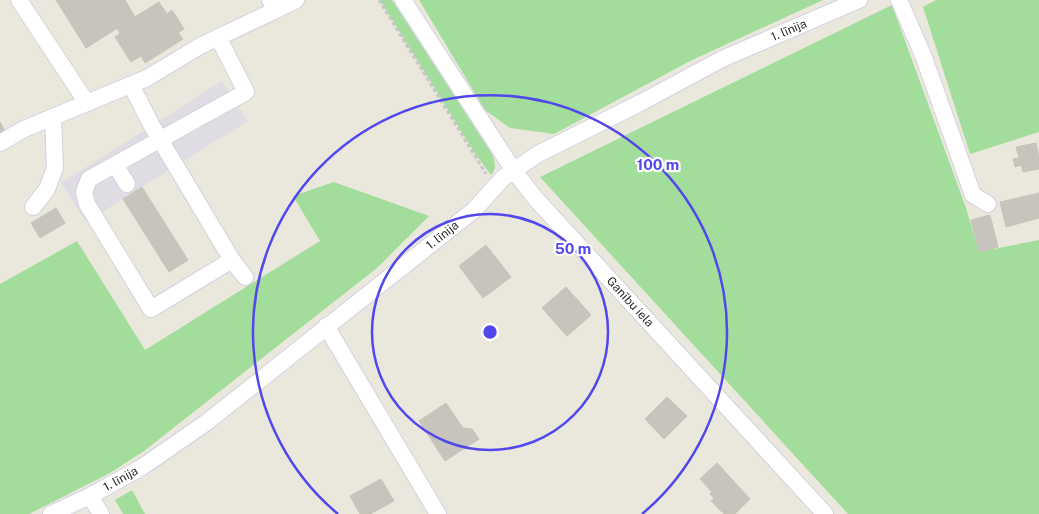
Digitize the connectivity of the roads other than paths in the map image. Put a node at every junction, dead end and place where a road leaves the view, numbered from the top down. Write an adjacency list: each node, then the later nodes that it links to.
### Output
1 (19, 0): 9 (street)
2 (296, 0): 6 (street)
3 (403, 0): 14 (street, Ganību iela)
4 (859, 0): 14 (street, 1. līnija)
5 (899, 0): 16 (street)
6 (273, 5): 7 (street)
7 (218, 38): 8 (street); 11 (street)
8 (131, 85): 9 (street); 11 (street)
9 (88, 103): 10 (street)
10 (53, 117): 12 (street); 17 (street)
11 (160, 140): 13 (street); 18 (street)
12 (0, 143)
13 (114, 166): 15 (street); 18 (street)
14 (514, 171): 20 (street, 1. līnija); 25 (street, Ganību iela)
15 (128, 184)
16 (988, 204)
17 (32, 207)
18 (232, 260): 19 (street)
19 (244, 277)
20 (326, 326): 21 (street, 1. līnija); 24 (street)
21 (90, 496): 22 (street, 1. līnija); 23 (street)
22 (51, 514)
23 (101, 514)
24 (438, 514)
25 (825, 514)

